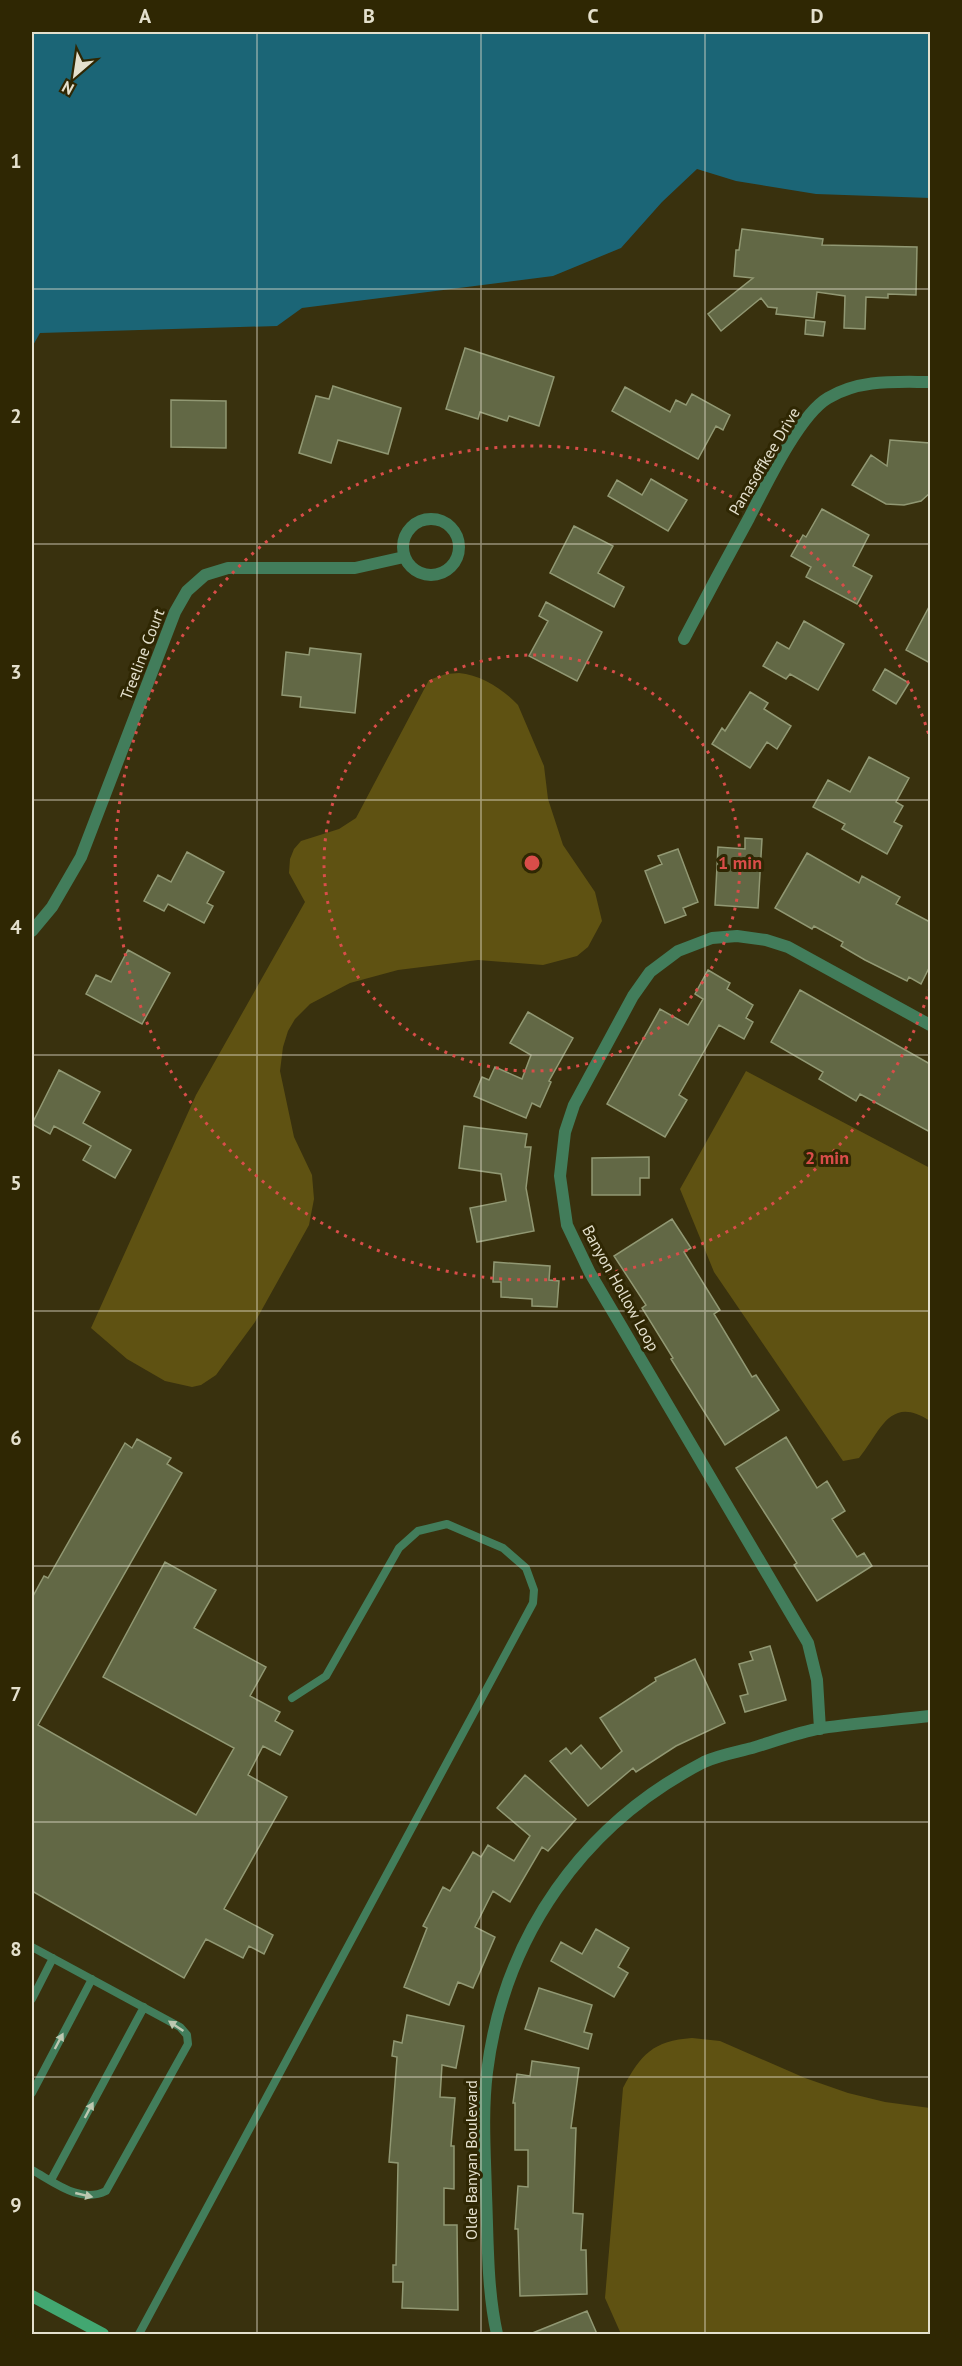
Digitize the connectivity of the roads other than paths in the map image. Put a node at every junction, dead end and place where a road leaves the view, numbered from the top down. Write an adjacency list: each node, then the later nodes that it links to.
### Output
1 (930, 382): 3 (street, Panasoffkee Drive)
2 (404, 557): 2 (street); 4 (street, Treeline Court)
3 (684, 639)
4 (32, 931)
5 (930, 1025): 8 (street, Banyon Hollow Loop)
6 (292, 1698): 19 (lane)
7 (930, 1716): 8 (street, Olde Banyan Boulevard)
8 (820, 1729): 20 (street, Olde Banyan Boulevard)
9 (32, 1947): 10 (lane)
10 (53, 1958): 11 (lane); 12 (lane)
11 (92, 1979): 13 (lane); 14 (lane, one-way to 11)
12 (32, 1999)
13 (144, 2007): 16 (lane, one-way to 13); 16 (lane, one-way to 13)
14 (32, 2093)
15 (32, 2170): 16 (lane)
16 (51, 2180)
17 (32, 2296): 18 (street)
18 (103, 2334)
19 (139, 2334)
20 (495, 2334)

